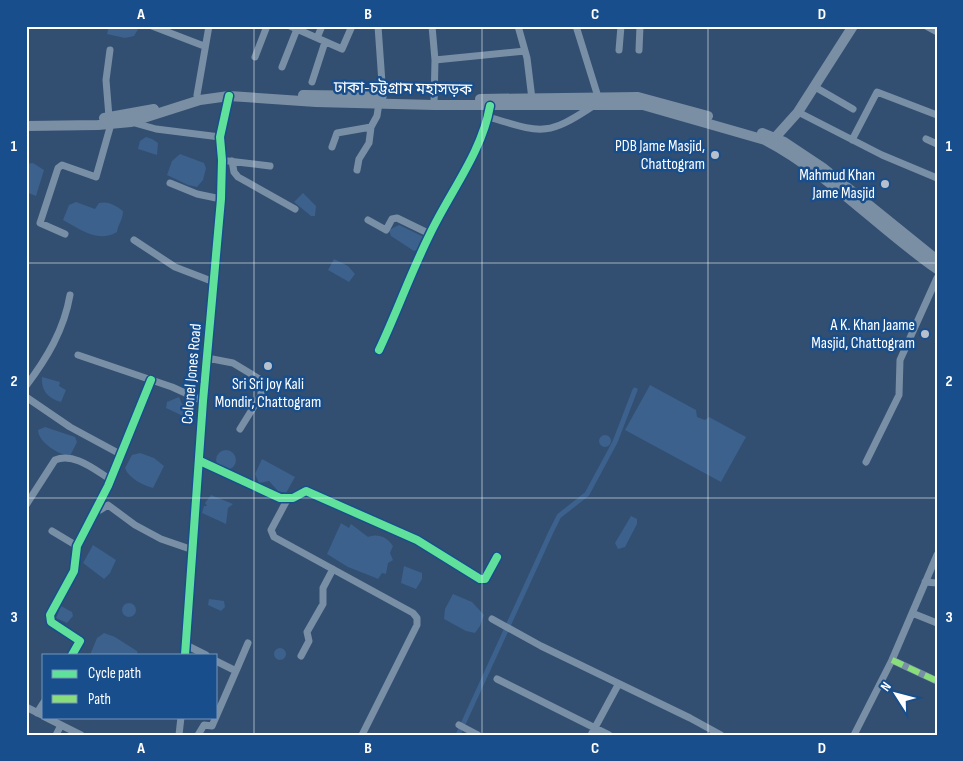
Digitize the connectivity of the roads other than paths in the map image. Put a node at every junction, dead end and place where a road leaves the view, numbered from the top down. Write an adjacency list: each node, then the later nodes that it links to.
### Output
1 (209, 26): 18 (street)
2 (267, 26): 23 (street)
3 (322, 26): 16 (street)
4 (352, 26): 17 (street)
5 (378, 26): 31 (street)
6 (432, 26): 24 (street)
7 (518, 26): 22 (street)
8 (576, 26): 33 (street)
9 (621, 26): 20 (street)
10 (640, 26): 21 (street)
11 (853, 26): 27 (highway)
12 (926, 26): 15 (street)
13 (293, 27): 16 (street); 25 (street)
14 (151, 28): 18 (street)
15 (937, 32)
16 (317, 38): 17 (street)
17 (325, 42): 26 (street)
18 (204, 46): 28 (street)
19 (110, 50): 40 (street)
20 (619, 50)
21 (639, 50)
22 (525, 51): 24 (street); 30 (street)
23 (255, 57)
24 (434, 60): 32 (street)
25 (282, 67)
26 (312, 82)
27 (815, 87): 35 (street); 36 (highway)
28 (197, 95): 31 (highway, ঢাকা-চট্টগ্রাম মহাসড়ক); 40 (highway, ঢাকা-চট্টগ্রাম মহাসড়ক)
29 (229, 96): 31 (highway, ঢাকা-চট্টগ্রাম মহাসড়ক); 41 (highway, ঢাকা-চট্টগ্রাম মহাসড়ক); 44 (street, Colonel Jones Road)
30 (532, 99): 32 (highway, ঢাকা-চট্টগ্রাম মহাসড়ক); 33 (highway, ঢাকা-চট্টগ্রাম মহাসড়ক)
31 (381, 100): 32 (highway, ঢাকা-চট্টগ্রাম মহাসড়ক); 43 (street)
32 (434, 102): 34 (highway, ঢাকা-চট্টগ্রাম মহাসড়ক)
33 (597, 104): 34 (highway, ঢাকা-চট্টগ্রাম মহাসড়ক); 38 (street); 46 (highway, ঢাকা-চট্টগ্রাম মহাসড়ক)
34 (490, 106): 38 (street)
35 (853, 109)
36 (798, 112): 46 (highway); 47 (street)
37 (937, 115): 47 (street)
38 (488, 117): 60 (street)
39 (26, 121): 40 (highway, ঢাকা-চট্টগ্রাম মহাসড়ক)
40 (110, 121): 41 (highway, ঢাকা-চট্টগ্রাম মহাসড়ক); 42 (highway, ঢাকা-চট্টগ্রাম মহাসড়ক); 59 (street)
41 (131, 122): 44 (street)
42 (26, 126)
43 (370, 127): 49 (street); 53 (street)
44 (220, 137): 50 (street, Colonel Jones Road)
45 (926, 139): 48 (street)
46 (772, 140): 62 (highway); 63 (highway)
47 (852, 140): 54 (street)
48 (937, 144)
49 (332, 147)
50 (222, 160): 51 (street); 56 (street, Colonel Jones Road)
51 (232, 161): 52 (street); 57 (street)
52 (270, 166)
53 (357, 170)
54 (936, 175)
55 (170, 183): 56 (street)
56 (221, 199): 65 (street, Colonel Jones Road)
57 (295, 209)
58 (368, 220): 60 (street)
59 (64, 234)
60 (430, 234): 67 (street)
61 (134, 240): 65 (street)
62 (937, 260)
63 (937, 270)
64 (937, 278): 77 (street)
65 (214, 282): 69 (street, Colonel Jones Road)
66 (70, 295): 71 (street)
67 (379, 350)
68 (78, 355): 70 (street)
69 (207, 358): 73 (street, Colonel Jones Road); 74 (street)
70 (151, 380): 73 (street); 75 (street)
71 (26, 386)
72 (26, 397): 75 (street)
73 (203, 401): 76 (street, Colonel Jones Road)
74 (240, 429)
75 (120, 454): 78 (street)
76 (200, 461): 79 (street); 84 (street, Colonel Jones Road)
77 (866, 462)
78 (110, 479): 80 (street); 81 (street)
79 (287, 500): 86 (street); 87 (street)
80 (26, 505)
81 (96, 510): 83 (street); 84 (street)
82 (52, 531): 83 (street)
83 (77, 546): 95 (street)
84 (193, 550): 94 (street, Colonel Jones Road)
85 (937, 555): 88 (street)
86 (497, 557)
87 (333, 569): 98 (street); 119 (street)
88 (925, 582): 89 (street); 90 (street)
89 (937, 583)
90 (912, 612): 92 (street); 99 (street)
91 (492, 618): 104 (street)
92 (937, 623)
93 (248, 643): 101 (street)
94 (186, 645): 96 (street, Colonel Jones Road); 97 (street)
95 (73, 654)
96 (185, 654)
97 (204, 654)
98 (301, 656)
99 (892, 660): 103 (street); 122 (street)
100 (218, 661): 101 (street)
101 (236, 671): 106 (street)
102 (497, 679): 113 (street)
103 (937, 680)
104 (618, 684): 113 (street); 114 (street)
105 (26, 707): 107 (street)
106 (218, 712)
107 (42, 716)
108 (46, 718): 111 (street)
109 (181, 718): 117 (street)
110 (215, 718): 118 (street)
111 (61, 725): 115 (street); 116 (street)
112 (462, 727): 120 (street)
113 (593, 731): 121 (street)
114 (718, 734)
115 (56, 735)
116 (81, 735)
117 (180, 735)
118 (198, 735)
119 (362, 735)
120 (478, 735)
121 (610, 735)
122 (854, 735)

